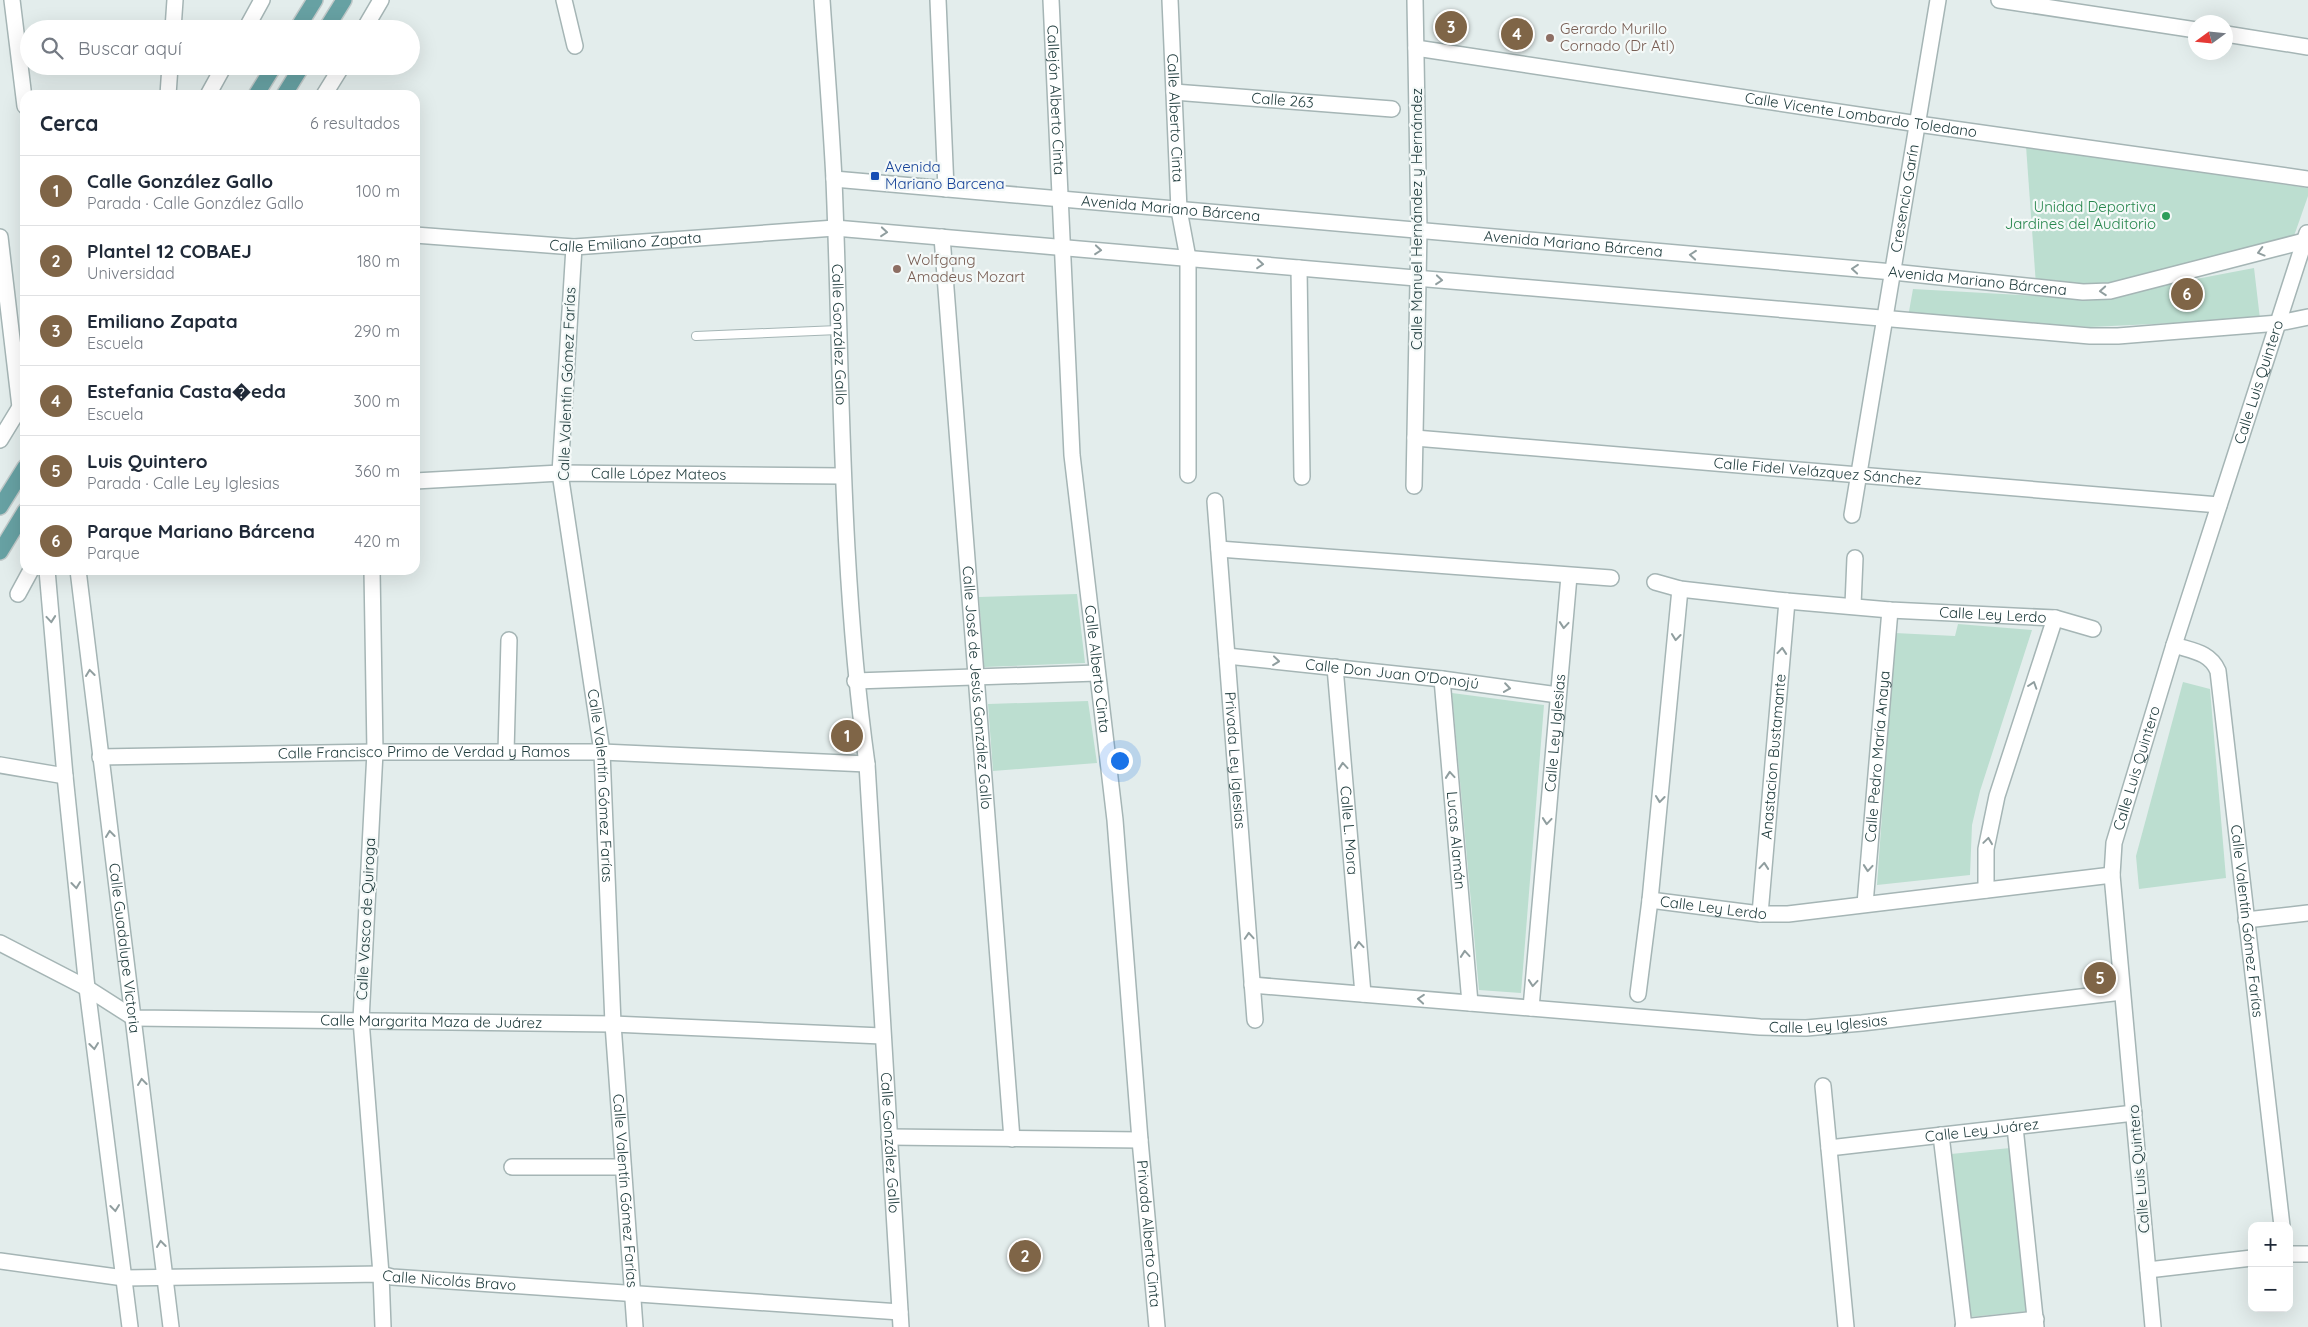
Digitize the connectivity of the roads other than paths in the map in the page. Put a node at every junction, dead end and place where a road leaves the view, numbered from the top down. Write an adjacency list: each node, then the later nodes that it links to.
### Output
1 (12, 0): 25 (street)
2 (175, 0): 15 (street)
3 (262, 0): 16 (street)
4 (315, 0): 17 (main road)
5 (344, 0): 18 (main road)
6 (381, 0): 19 (street)
7 (564, 0): 22 (street)
8 (822, 0): 41 (street, Calle González Gallo)
9 (938, 0): 43 (street)
10 (1051, 0): 44 (street, Callejón Alberto Cinta)
11 (1170, 0): 38 (street, Calle Alberto Cinta)
12 (1415, 0): 24 (street, Calle Manuel Hernández y Hernández)
13 (1938, 0): 40 (street, Cresencio Garín)
14 (1998, 0): 20 (street)
15 (174, 20)
16 (251, 20)
17 (303, 20)
18 (332, 20)
19 (369, 20)
20 (2188, 29)
21 (2233, 35): 23 (street)
22 (575, 46)
23 (2308, 47)
24 (1416, 48): 40 (street, Calle Vicente Lombardo Toledano); 47 (street, Calle Manuel Hernández y Hernández)
25 (20, 65)
26 (21, 75): 32 (street)
27 (169, 75): 33 (street)
28 (219, 75): 34 (street)
29 (268, 75): 35 (main road)
30 (296, 75): 36 (main road)
31 (336, 75): 37 (street)
32 (23, 90)
33 (168, 90)
34 (211, 90)
35 (259, 90)
36 (287, 90)
37 (327, 90)
38 (1174, 92): 39 (street, Calle 263); 45 (street, Calle Alberto Cinta)
39 (1392, 110)
40 (1918, 124): 42 (street, Calle Vicente Lombardo Toledano); 56 (street, Cresencio Garín)
41 (834, 179): 43 (street, Avenida Mariano Bárcena); 46 (street, Calle González Gallo)
42 (2308, 179)
43 (946, 189): 44 (street, Avenida Mariano Bárcena)
44 (1060, 199): 45 (street, Avenida Mariano Bárcena); 53 (street, Calle Alberto Cinta)
45 (1179, 210): 47 (street, Avenida Mariano Bárcena); 54 (street, Calle Alberto Cinta)
46 (835, 228): 50 (street, one-way to 50); 52 (street, Calle Emiliano Zapata); 61 (street, Calle González Gallo)
47 (1419, 230): 56 (street, Avenida Mariano Bárcena, one-way to 47); 57 (street, Calle Manuel Hernández y Hernández)
48 (420, 236): 52 (street, Calle Emiliano Zapata)
49 (0, 237): 63 (street)
50 (942, 237): 53 (street); 102 (street, Calle José de Jesús González Gallo)
51 (2307, 237): 56 (street, Avenida Mariano Bárcena, one-way to 56); 60 (street, Calle Luis Quintero)
52 (574, 247): 67 (street, Calle Valentín Gómez Farías)
53 (1062, 247): 54 (street, one-way to 54); 101 (street, Calle Alberto Cinta)
54 (1188, 258): 55 (street, one-way to 55); 69 (street, Calle Alberto Cinta)
55 (1299, 268): 57 (street); 72 (street)
56 (1893, 272): 59 (street, Cresencio Garín)
57 (1419, 278): 59 (street, one-way to 59); 65 (street, Calle Manuel Hernández y Hernández)
58 (2308, 317): 60 (street)
59 (1885, 319): 60 (street); 70 (street, Cresencio Garín)
60 (2279, 323): 76 (street, Calle Luis Quintero)
61 (838, 330): 62 (lane); 71 (street, Calle González Gallo)
62 (696, 336)
63 (20, 381)
64 (20, 408): 66 (street)
65 (1415, 438): 70 (street, Calle Fidel Velázquez Sánchez); 74 (street, Calle Manuel Hernández y Hernández)
66 (0, 440)
67 (560, 473): 71 (street, Calle López Mateos); 73 (street, Calle López Mateos); 108 (street, Calle Valentín Gómez Farías)
68 (20, 475): 77 (main road)
69 (1188, 475)
70 (1859, 475): 76 (street, Calle Fidel Velázquez Sánchez); 78 (street, Cresencio Garín)
71 (842, 476): 104 (street, Calle González Gallo)
72 (1302, 477)
73 (420, 481)
74 (1414, 486)
75 (1215, 501): 80 (street, Privada Ley Iglesias)
76 (2219, 505): 98 (street, Calle Luis Quintero)
77 (0, 507)
78 (1852, 515)
79 (20, 519): 81 (main road)
80 (1219, 549): 87 (street); 99 (street, Privada Ley Iglesias)
81 (0, 552)
82 (1855, 558): 93 (street)
83 (28, 575): 91 (street)
84 (47, 575): 112 (street, one-way to 112)
85 (79, 575): 109 (street, Calle Guadalupe Victoria, one-way to 85)
86 (372, 575): 106 (street, Calle Vasco de Quiroga)
87 (1569, 576): 88 (street); 105 (street, Calle Ley Iglesias, one-way to 105)
88 (1611, 578)
89 (1655, 582): 90 (street, Calle Ley Lerdo)
90 (1680, 588): 92 (street, Calle Ley Lerdo); 115 (street, Calle Ley Lerdo, one-way to 115)
91 (18, 594)
92 (1787, 601): 93 (street, Calle Ley Lerdo); 118 (street, Anastacion Bustamante, one-way to 92)
93 (1853, 605): 94 (street, Calle Ley Lerdo)
94 (1890, 610): 95 (street, Calle Ley Lerdo); 116 (street, Calle Pedro María Anaya, one-way to 116)
95 (2055, 618): 96 (street); 114 (street, Calle Ley Lerdo, one-way to 95)
96 (2093, 629)
97 (509, 640): 107 (street)
98 (2174, 645): 113 (street, Calle Luis Quintero); 119 (street, Calle Valentín Gómez Farías)
99 (1227, 656): 100 (street, Calle Don Juan O'Donojú, one-way to 100); 121 (street, Privada Ley Iglesias, one-way to 99)
100 (1335, 667): 103 (street, Calle Don Juan O'Donojú); 124 (street, Calle L. Mora, one-way to 100)
101 (1097, 673): 102 (street); 139 (street, Calle Alberto Cinta)
102 (975, 677): 104 (street); 138 (street, Calle José de Jesús González Gallo)
103 (1442, 679): 105 (street, Calle Don Juan O'Donojú, one-way to 105); 126 (street, Lucas Alamán, one-way to 103)
104 (856, 681): 110 (street, Calle González Gallo)
105 (1558, 695): 127 (street, Calle Ley Iglesias, one-way to 127)
106 (375, 752): 107 (street, Calle Francisco Primo de Verdad y Ramos); 109 (street, Calle Francisco Primo de Verdad y Ramos); 129 (street, Calle Vasco de Quiroga)
107 (506, 752): 108 (street, Calle Francisco Primo de Verdad y Ramos)
108 (602, 752): 110 (street, Calle Francisco Primo de Verdad y Ramos); 131 (street, Calle Valentín Gómez Farías)
109 (100, 757): 128 (street, Calle Guadalupe Victoria, one-way to 109)
110 (867, 764): 132 (street, Calle González Gallo)
111 (0, 765): 112 (street)
112 (65, 776): 122 (street, one-way to 122)
113 (2112, 875): 114 (street, Calle Ley Lerdo); 123 (street, Calle Luis Quintero)
114 (1986, 890): 116 (street, Calle Ley Lerdo)
115 (1650, 900): 118 (street, Calle Ley Lerdo); 125 (street, Calle Ley Lerdo)
116 (1865, 904): 118 (street, Calle Ley Lerdo)
117 (2308, 913): 119 (street)
118 (1760, 914)
119 (2246, 920): 143 (street, Calle Valentín Gómez Farías)
120 (0, 943): 122 (street)
121 (1252, 984): 124 (street, Calle Ley Iglesias); 130 (street, Privada Ley Iglesias)
122 (87, 988): 128 (street); 151 (street, one-way to 151)
123 (2122, 992): 127 (street, Calle Ley Iglesias); 134 (street, Calle Luis Quintero)
124 (1363, 994): 126 (street, Calle Ley Iglesias, one-way to 124)
125 (1638, 994)
126 (1470, 1003): 127 (street, Calle Ley Iglesias)
127 (1531, 1008)
128 (134, 1018): 129 (street, Calle Margarita Maza de Juárez); 150 (street, Calle Guadalupe Victoria, one-way to 128)
129 (360, 1020): 131 (street, Calle Margarita Maza de Juárez); 149 (street, Calle Vasco de Quiroga)
130 (1255, 1020)
131 (614, 1024): 132 (street, Calle Margarita Maza de Juárez); 142 (street, Calle Valentín Gómez Farías)
132 (882, 1036): 137 (street, Calle González Gallo)
133 (1823, 1086): 140 (street)
134 (2134, 1113): 135 (street, Calle Ley Juárez); 148 (street, Calle Luis Quintero)
135 (2015, 1127): 136 (street, Calle Ley Juárez); 154 (street)
136 (1941, 1135): 140 (street, Calle Ley Juárez); 161 (street)
137 (889, 1137): 138 (street); 153 (street, Calle González Gallo)
138 (1012, 1139): 139 (street)
139 (1140, 1140): 159 (street, Privada Alberto Cinta)
140 (1829, 1148): 160 (street)
141 (512, 1167): 142 (street)
142 (624, 1167): 152 (street, Calle Valentín Gómez Farías)
143 (2282, 1222)
144 (2293, 1254): 145 (street)
145 (2308, 1254)
146 (2248, 1258): 148 (street)
147 (0, 1261): 151 (street, Calle Nicolás Bravo)
148 (2148, 1270): 162 (street, Calle Luis Quintero)
149 (381, 1274): 150 (street, Calle Nicolás Bravo); 152 (street, Calle Nicolás Bravo); 157 (street, Calle Vasco de Quiroga)
150 (165, 1277): 151 (street, Calle Nicolás Bravo); 156 (street, Calle Guadalupe Victoria)
151 (124, 1278): 155 (street)
152 (632, 1292): 153 (street, Calle Nicolás Bravo); 158 (street, Calle Valentín Gómez Farías)
153 (901, 1319)
154 (2036, 1323): 161 (street)
155 (130, 1327)
156 (171, 1327)
157 (383, 1327)
158 (635, 1327)
159 (1157, 1327)
160 (1846, 1327)
161 (1963, 1327)
162 (2153, 1327)

